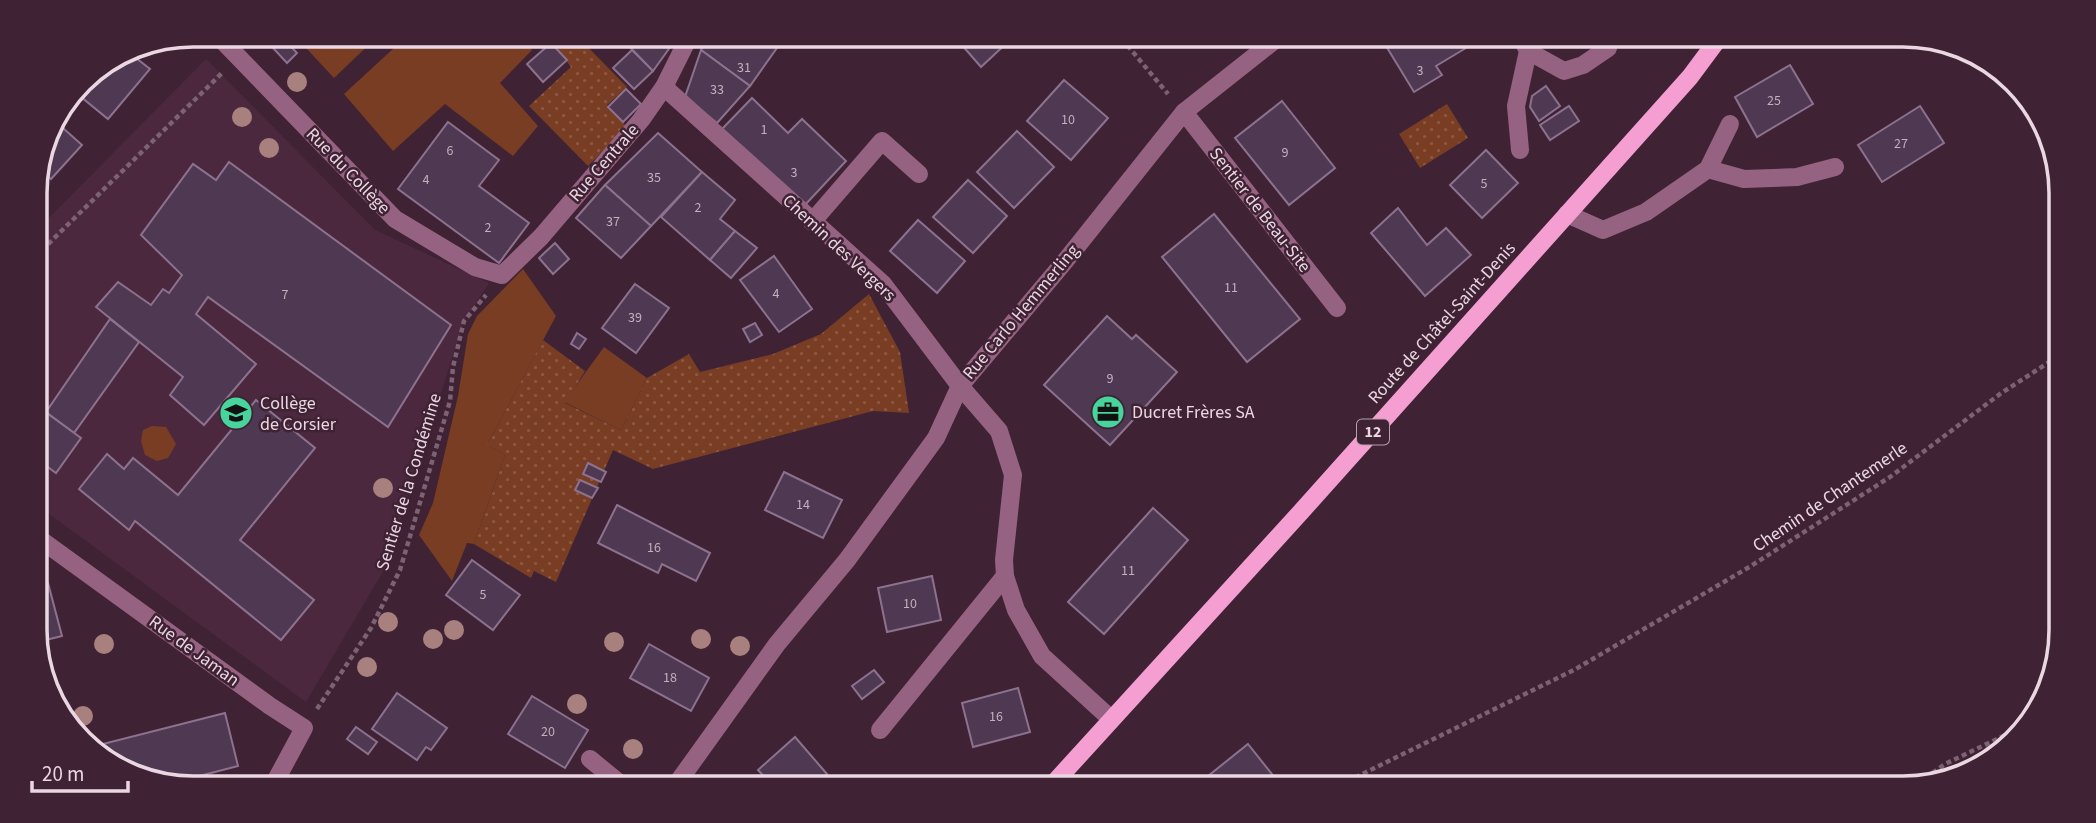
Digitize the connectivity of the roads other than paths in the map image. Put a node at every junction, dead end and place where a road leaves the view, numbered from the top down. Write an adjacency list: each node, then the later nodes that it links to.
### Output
1 (1266, 47): 9 (street, Rue Carlo Hemmerling)
2 (1526, 47): 11 (street)
3 (1528, 47): 7 (street)
4 (1712, 47): 15 (main road, Route de Châtel-Saint-Denis / 12)
5 (229, 48): 17 (street, Rue du Collège)
6 (684, 48): 8 (street, Rue Centrale)
7 (1608, 48)
8 (664, 87): 16 (street, Chemin des Vergers); 17 (street, Rue Centrale)
9 (1184, 112): 18 (street, Sentier de Beau-Site); 19 (street, Rue Carlo Hemmerling)
10 (1730, 124): 13 (street)
11 (1520, 150)
12 (1835, 167): 13 (street)
13 (1708, 169): 15 (street)
14 (919, 174): 16 (street)
15 (1567, 214): 22 (main road, Route de Châtel-Saint-Denis / 12)
16 (812, 222): 19 (street, Chemin des Vergers)
17 (502, 275)
18 (1337, 308)
19 (960, 386): 21 (street, Chemin des Vergers); 28 (street, Rue Carlo Hemmerling)
20 (47, 544): 26 (street, Rue de Jaman)
21 (1005, 576): 22 (street, Chemin des Vergers); 23 (street)
22 (1111, 719): 25 (main road, Route de Châtel-Saint-Denis / 12)
23 (880, 730)
24 (590, 759): 27 (street)
25 (1061, 775)
26 (278, 776)
27 (610, 776)
28 (683, 776)

